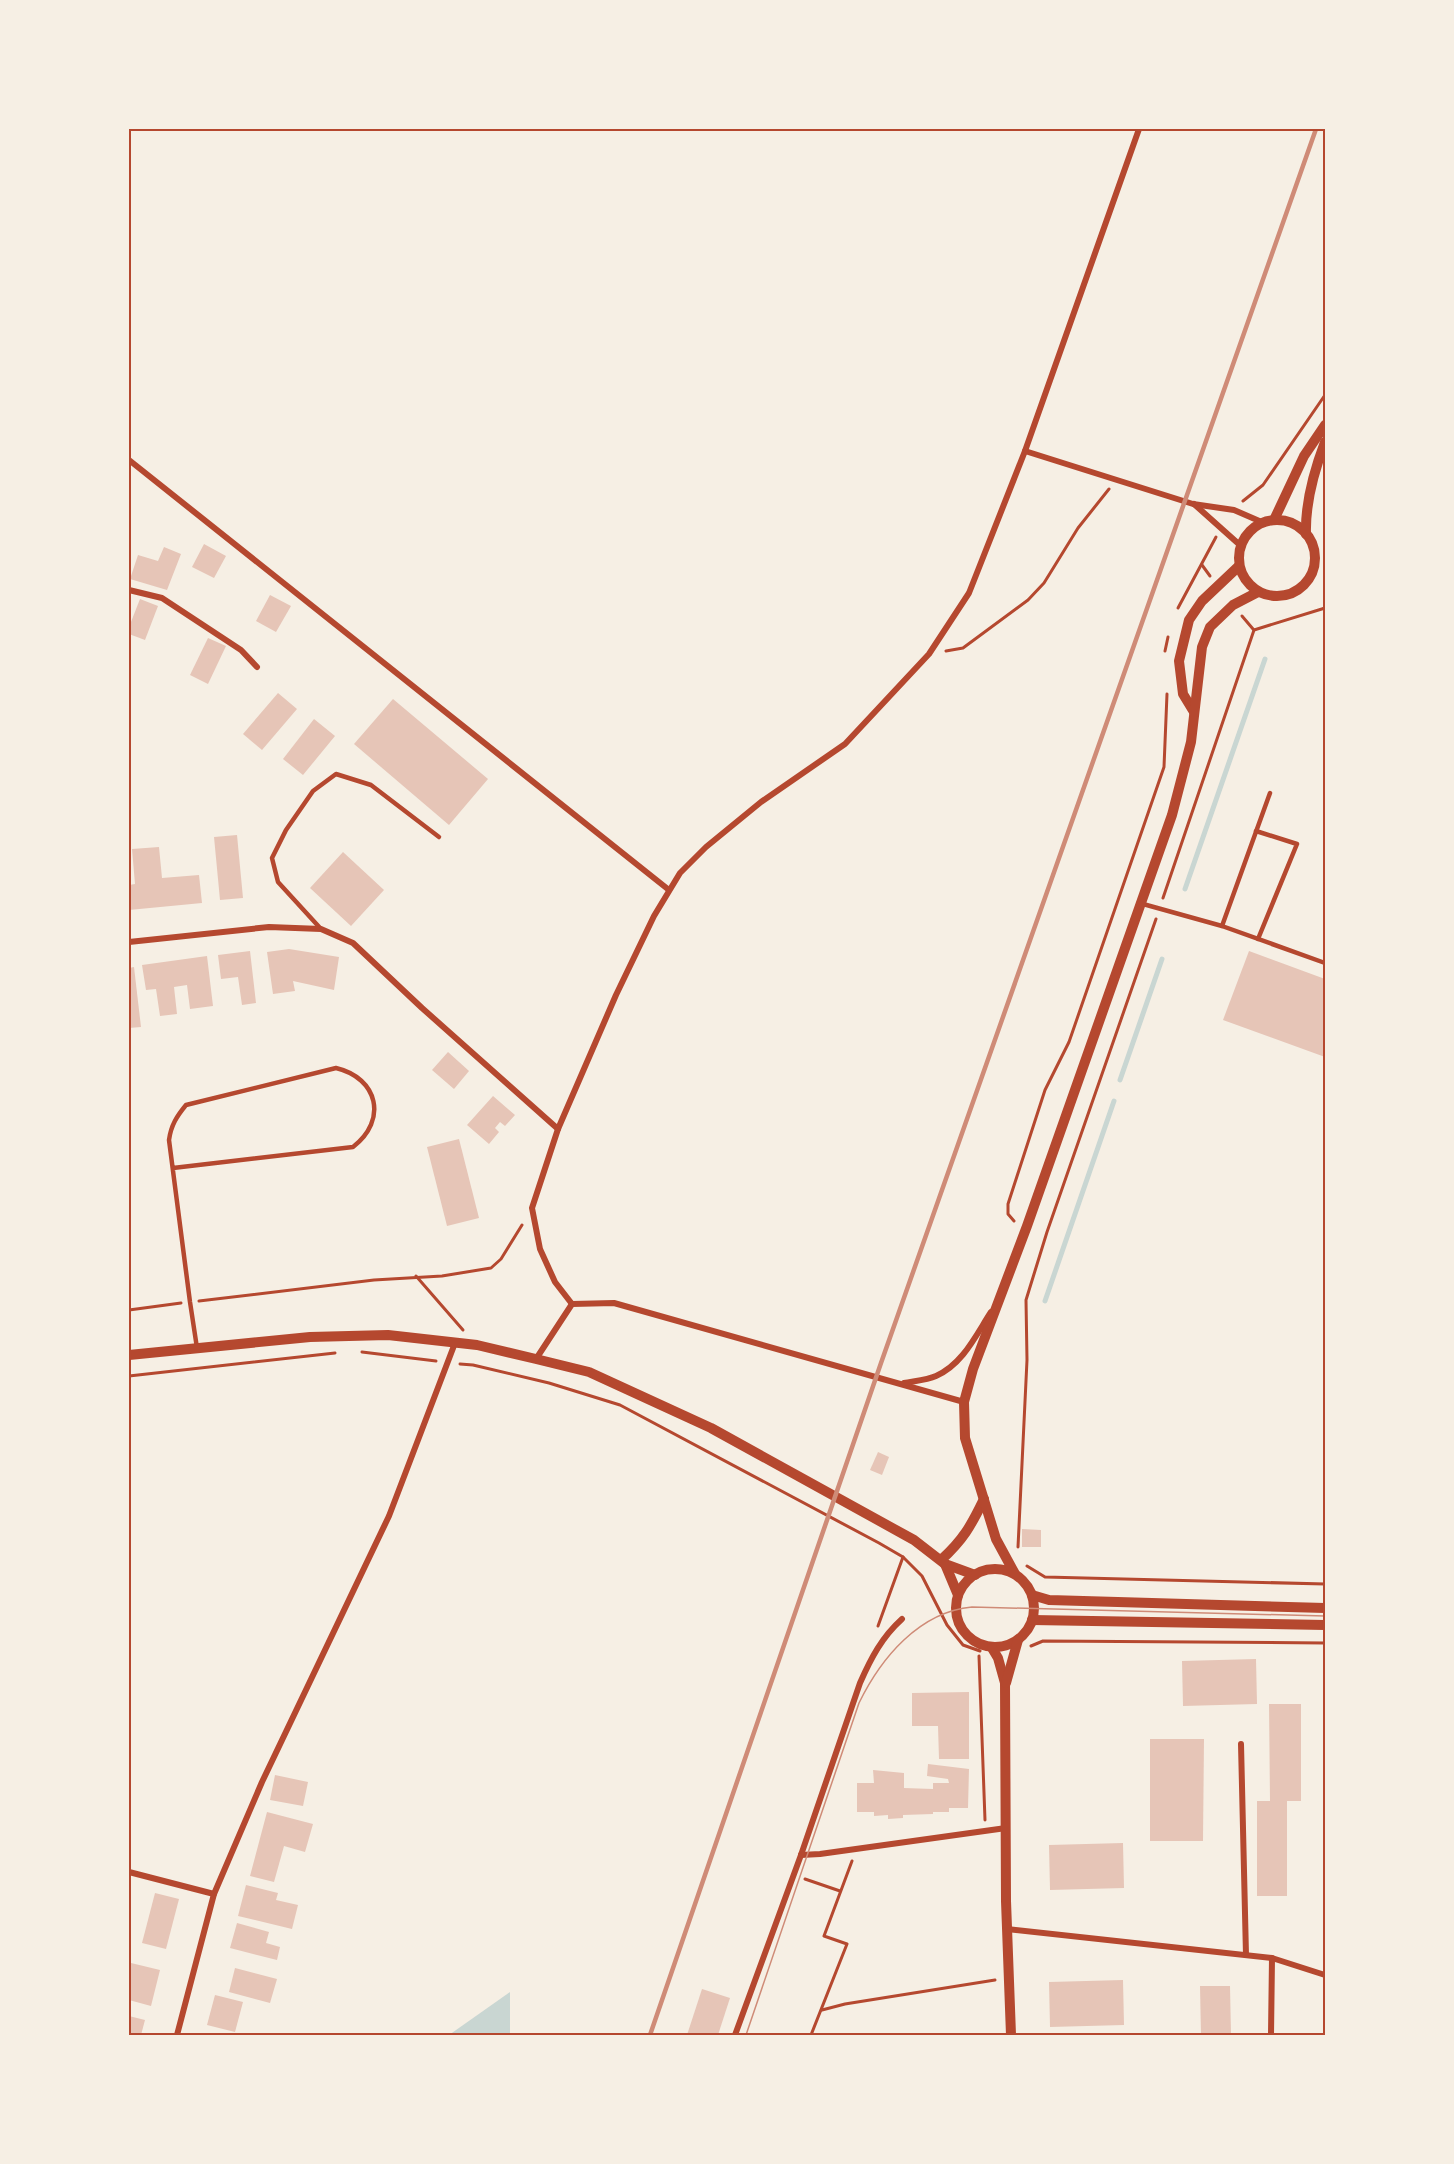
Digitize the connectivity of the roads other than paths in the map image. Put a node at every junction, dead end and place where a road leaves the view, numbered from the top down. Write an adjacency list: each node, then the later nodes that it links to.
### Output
1 (1139, 129): 4 (street)
2 (1325, 426): 7 (street)
3 (1325, 442): 8 (street)
4 (1025, 451): 6 (street); 18 (street)
5 (129, 460): 18 (street)
6 (1193, 504): 7 (street); 9 (street)
7 (1269, 521): 8 (street); 9 (street)
8 (1306, 534): 12 (street)
9 (1241, 546): 10 (street)
10 (1239, 566): 12 (street); 14 (street)
11 (129, 590): 13 (street)
12 (1258, 592): 14 (street)
13 (257, 668)
14 (1194, 712): 19 (street)
15 (1269, 793): 16 (lane)
16 (1256, 831): 20 (lane); 22 (lane)
17 (439, 837): 21 (lane)
18 (669, 891): 25 (street)
19 (1140, 903): 20 (lane); 27 (street)
20 (1222, 926): 22 (lane)
21 (321, 929): 23 (street); 25 (street)
22 (1258, 939): 24 (lane)
23 (129, 942)
24 (1325, 963)
25 (558, 1129): 28 (street)
26 (173, 1168): 26 (lane); 30 (lane)
27 (999, 1299): 33 (street); 34 (street)
28 (572, 1304): 32 (street); 33 (street)
29 (455, 1343): 30 (street); 32 (street); 52 (street)
30 (197, 1348): 31 (street)
31 (129, 1355)
32 (536, 1359): 36 (street)
33 (901, 1383): 34 (street)
34 (964, 1402): 35 (street)
35 (984, 1499): 36 (street); 37 (street)
36 (943, 1562): 38 (street); 39 (street)
37 (1015, 1574): 38 (street); 40 (street)
38 (975, 1575): 39 (street)
39 (958, 1595): 46 (street)
40 (1032, 1595): 41 (street); 43 (street)
41 (1325, 1608)
42 (902, 1619): 50 (street)
43 (1032, 1620): 44 (street); 45 (street)
44 (1325, 1624)
45 (1018, 1640): 46 (street); 47 (street)
46 (992, 1648): 47 (street)
47 (1005, 1683): 49 (street)
48 (1241, 1744): 54 (street)
49 (1007, 1828): 50 (street); 53 (street)
50 (801, 1855): 58 (street)
51 (129, 1872): 52 (street)
52 (214, 1894): 57 (street)
53 (1007, 1929): 54 (street); 59 (street)
54 (1246, 1955): 55 (street)
55 (1272, 1958): 56 (street); 60 (street)
56 (1325, 1975)
57 (177, 2035)
58 (735, 2035)
59 (1011, 2035)
60 (1271, 2035)

